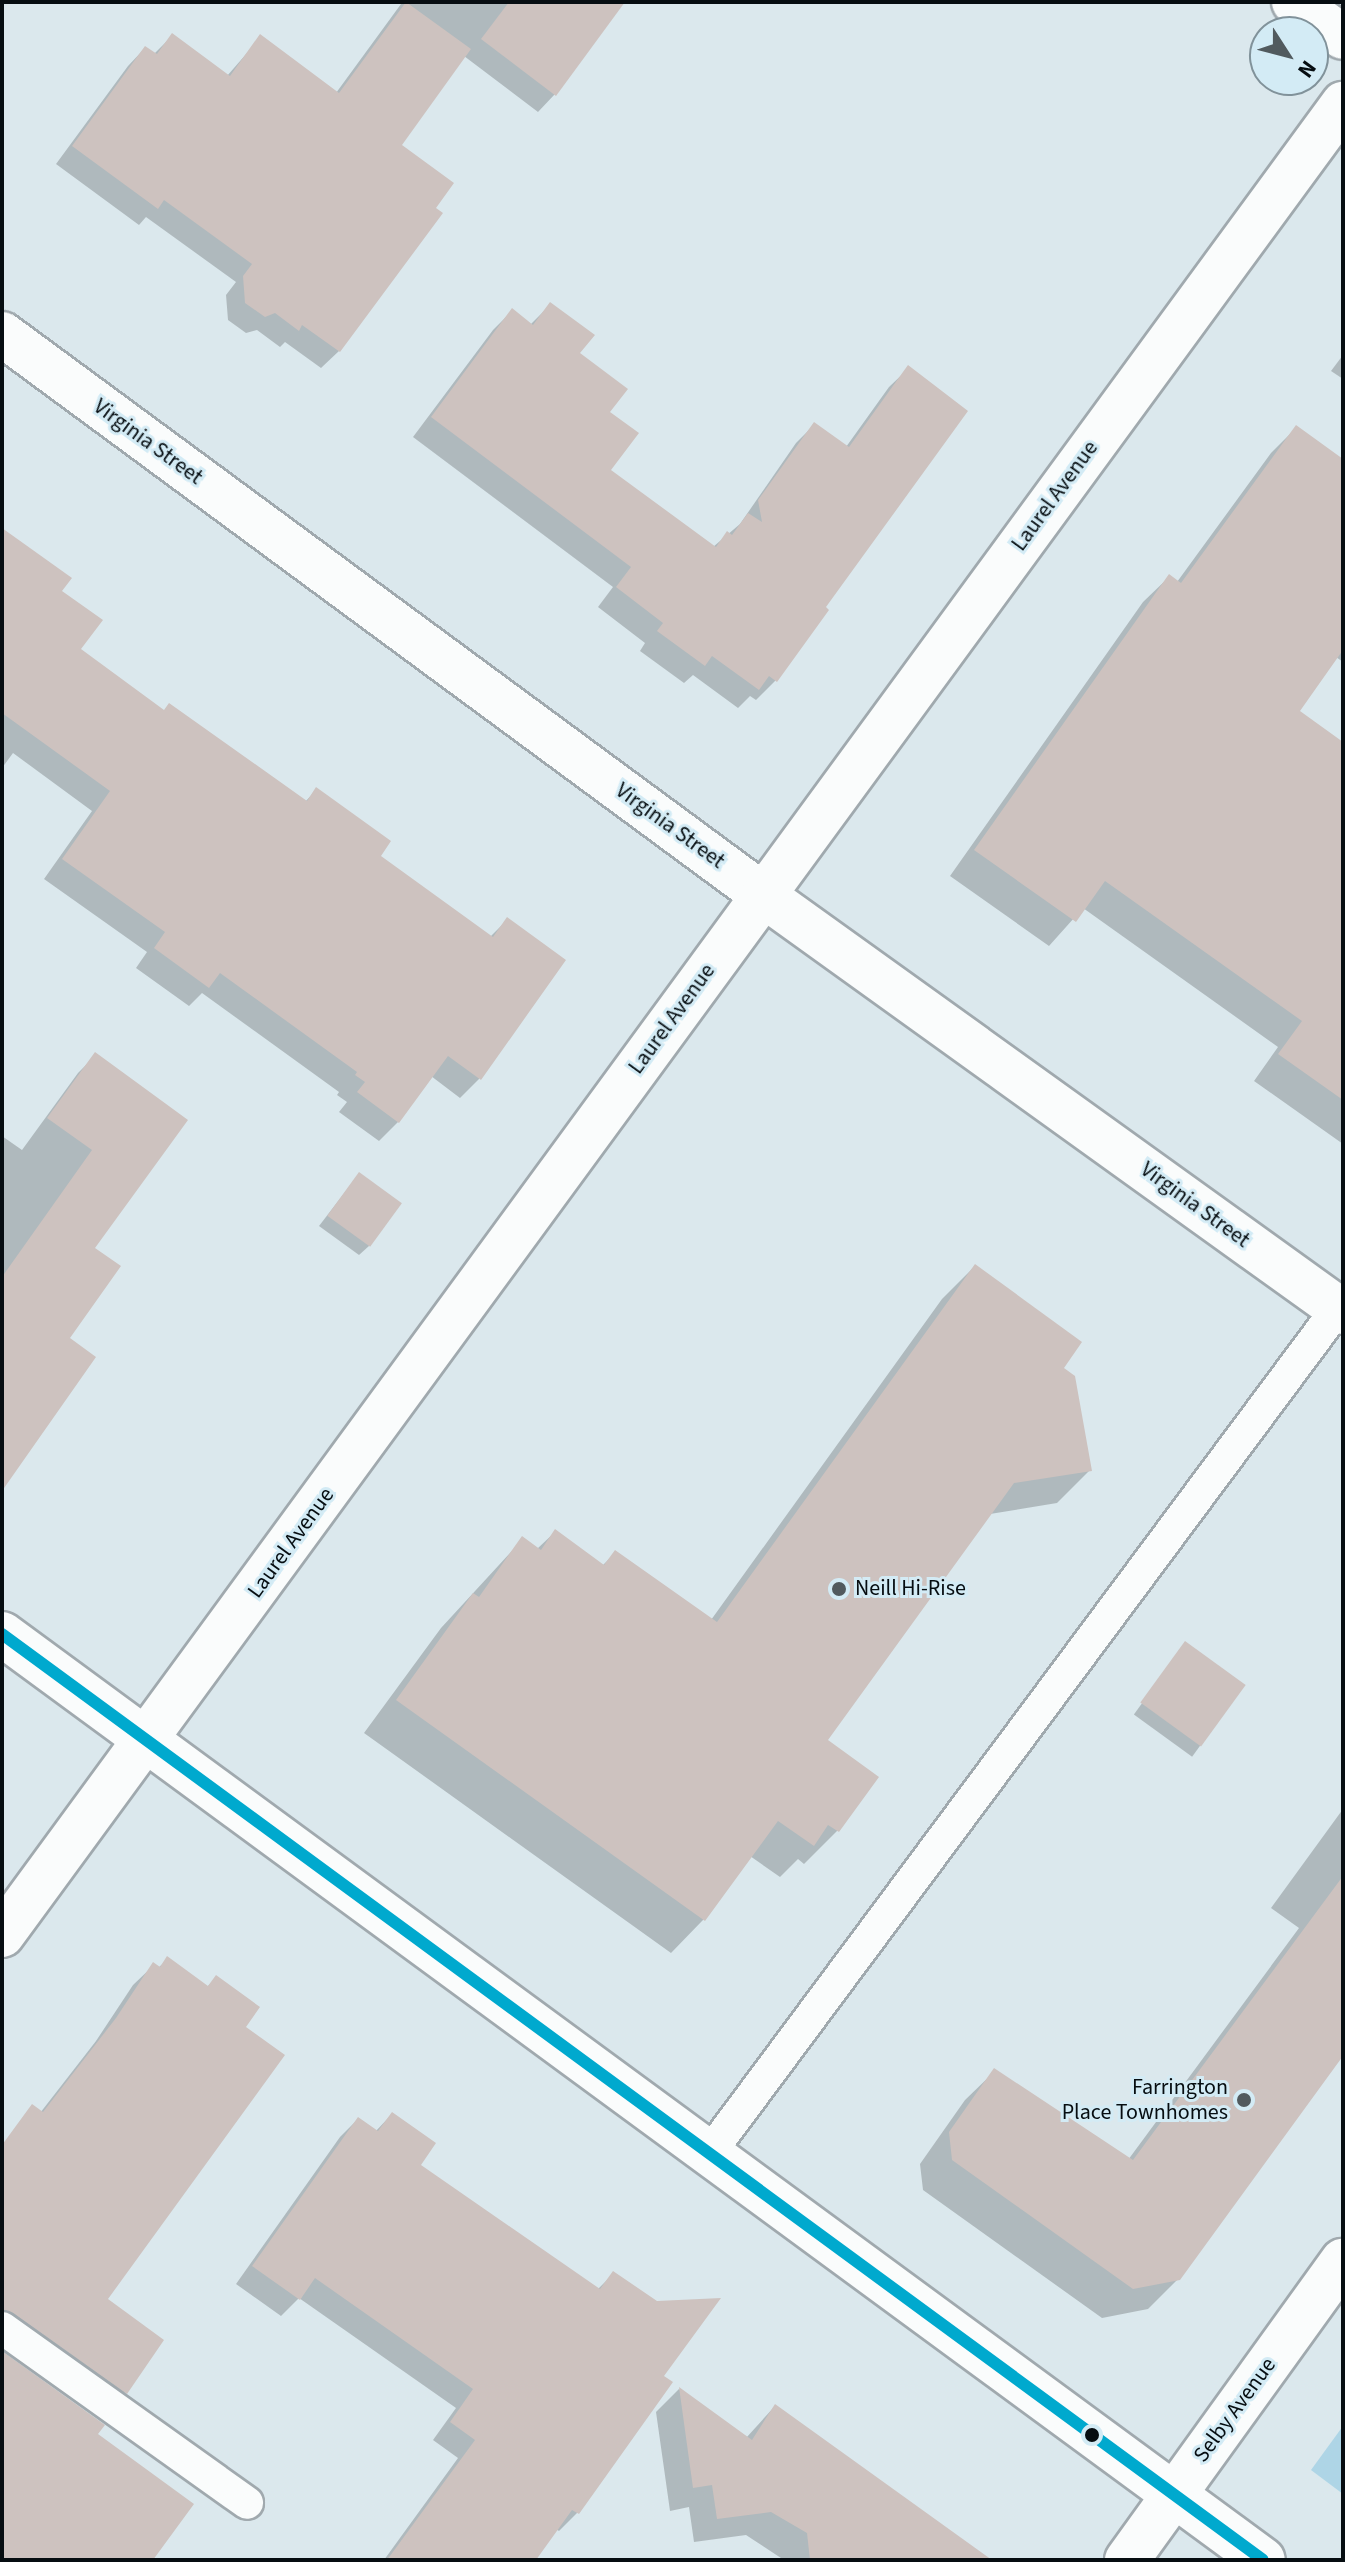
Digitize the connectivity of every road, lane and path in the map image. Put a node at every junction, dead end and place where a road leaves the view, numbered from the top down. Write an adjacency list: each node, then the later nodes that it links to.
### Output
1 (1294, 2): 2 (street)
2 (1343, 37)
3 (1343, 104): 5 (street, Laurel Avenue)
4 (2, 334): 5 (street, Virginia Street)
5 (763, 895): 6 (street, Virginia Street); 8 (street, Laurel Avenue)
6 (1340, 1310): 10 (lane)
7 (2, 1634): 8 (street)
8 (148, 1739): 9 (street, Laurel Avenue); 10 (street)
9 (2, 1935)
10 (711, 2151): 13 (street)
11 (1343, 2261): 13 (street, Selby Avenue)
12 (2, 2328): 14 (lane)
13 (1174, 2495): 15 (street, Selby Avenue); 16 (street)
14 (247, 2503)
15 (1127, 2560)
16 (1263, 2560)

